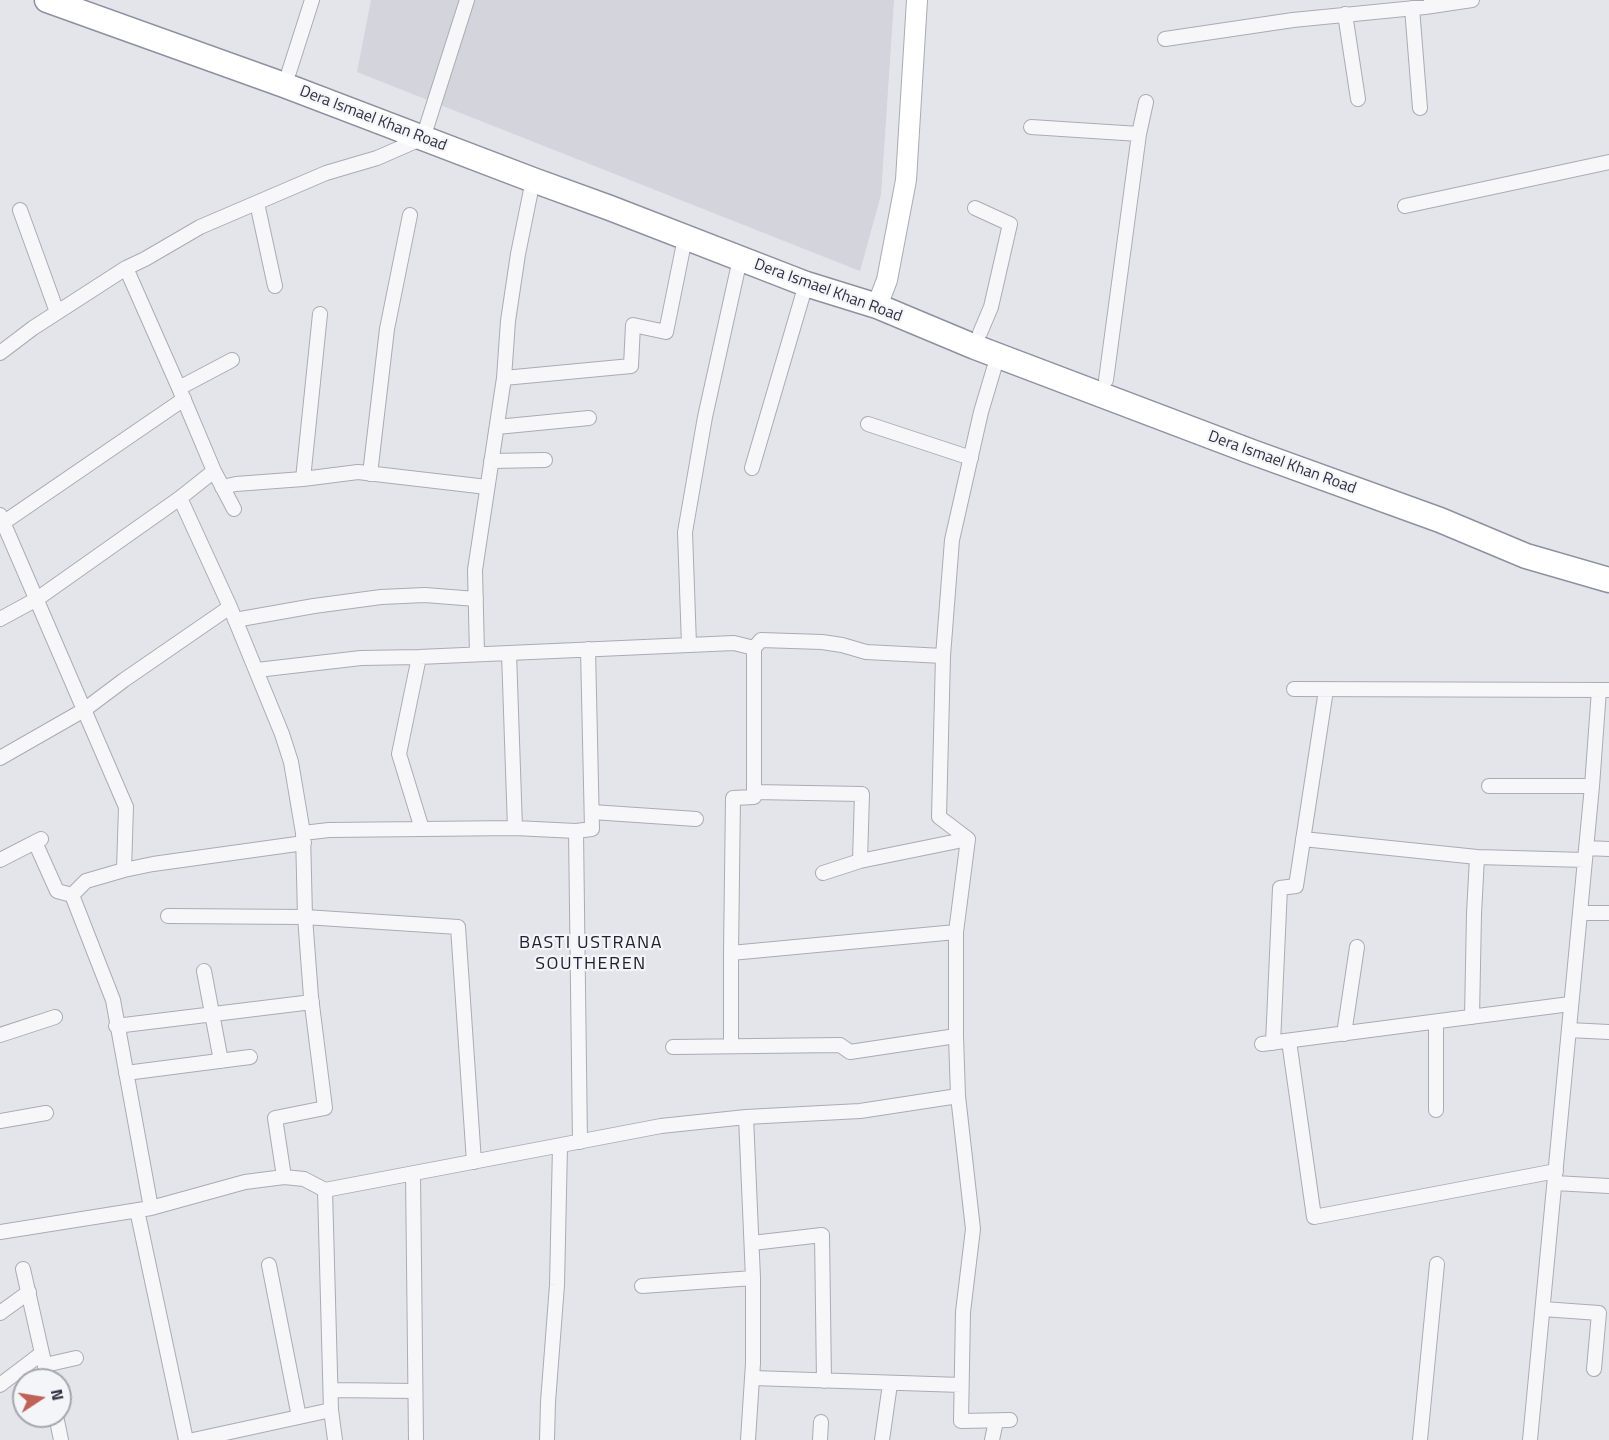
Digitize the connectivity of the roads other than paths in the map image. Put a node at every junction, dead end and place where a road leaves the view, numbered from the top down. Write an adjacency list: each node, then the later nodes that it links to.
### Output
1 (47, 0): 15 (highway, Dera Ismael Khan Road)
2 (89, 0): 10 (highway, Dera Ismael Khan Road)
3 (312, 0): 10 (street)
4 (467, 0): 15 (street)
5 (917, 0): 29 (street)
6 (1472, 0): 7 (street)
7 (1420, 5): 8 (street); 13 (street)
8 (1345, 14): 9 (street); 11 (street)
9 (1165, 39)
10 (289, 72): 15 (highway, Dera Ismael Khan Road)
11 (1358, 99)
12 (1146, 102): 16 (street)
13 (1420, 108)
14 (1031, 127): 16 (street)
15 (426, 131): 18 (highway, Dera Ismael Khan Road); 19 (street); 29 (highway, Dera Ismael Khan Road)
16 (1139, 134): 37 (street)
17 (1609, 162): 20 (street)
18 (533, 180): 24 (highway, Dera Ismael Khan Road); 36 (street)
19 (257, 203): 26 (street); 28 (street)
20 (1405, 206)
21 (975, 208): 32 (street)
22 (20, 210): 30 (street)
23 (410, 215): 47 (street)
24 (686, 238): 25 (highway, Dera Ismael Khan Road); 36 (street)
25 (740, 259): 27 (highway, Dera Ismael Khan Road); 60 (street)
26 (126, 268): 30 (street); 38 (street)
27 (806, 284): 29 (highway, Dera Ismael Khan Road); 45 (street)
28 (275, 286)
29 (880, 299): 32 (highway, Dera Ismael Khan Road); 34 (highway, Dera Ismael Khan Road)
30 (57, 312): 33 (street)
31 (320, 314): 48 (street)
32 (980, 333): 37 (highway, Dera Ismael Khan Road)
33 (0, 353)
34 (998, 356): 42 (street); 55 (highway, Dera Ismael Khan Road)
35 (232, 360): 38 (street)
36 (504, 378): 41 (street)
37 (1106, 380): 54 (highway, Dera Ismael Khan Road)
38 (182, 393): 46 (street); 53 (street)
39 (589, 418): 41 (street)
40 (867, 424): 42 (street)
41 (497, 427): 44 (street)
42 (970, 458): 65 (street)
43 (545, 460): 44 (street)
44 (491, 461): 50 (street)
45 (752, 468)
46 (214, 471): 49 (street); 51 (street)
47 (370, 474): 48 (street); 50 (street)
48 (303, 480): 49 (street)
49 (222, 487): 52 (street)
50 (487, 487): 57 (street)
51 (180, 498): 56 (street); 58 (street)
52 (234, 509)
53 (1, 521): 56 (street)
54 (1609, 567)
55 (1609, 580)
56 (37, 599): 59 (street); 71 (street)
57 (476, 599): 58 (street); 64 (street)
58 (233, 614): 67 (street); 71 (street)
59 (0, 619)
60 (689, 645): 61 (street); 62 (street)
61 (754, 648): 65 (street); 75 (street)
62 (588, 649): 63 (street); 76 (street)
63 (509, 653): 64 (street); 78 (street)
64 (477, 654): 66 (street)
65 (943, 656): 82 (street)
66 (419, 657): 67 (street); 79 (street)
67 (256, 670): 81 (street)
68 (1294, 689): 69 (street)
69 (1326, 690): 70 (street); 83 (street)
70 (1604, 690): 74 (street)
71 (84, 711): 72 (street); 89 (street)
72 (0, 758)
73 (1489, 786): 74 (street)
74 (1592, 786): 85 (street)
75 (754, 792): 88 (street); 98 (street)
76 (592, 812): 77 (street); 80 (street)
77 (696, 819)
78 (515, 828): 79 (street); 80 (street)
79 (422, 829): 81 (street)
80 (576, 831): 123 (street)
81 (303, 838): 89 (street); 95 (street)
82 (968, 839): 88 (street); 96 (street)
83 (1303, 839): 86 (street); 112 (street)
84 (1609, 849): 85 (street)
85 (1586, 854): 86 (street); 92 (street)
86 (1477, 858): 104 (street)
87 (0, 860): 91 (street)
88 (860, 861): 90 (street)
89 (124, 870): 91 (street)
90 (823, 873)
91 (72, 895): 106 (street)
92 (1580, 913): 93 (street); 101 (street)
93 (1609, 913)
94 (168, 916): 95 (street)
95 (306, 917): 100 (street); 125 (street)
96 (956, 932): 98 (street); 111 (street)
97 (1357, 947): 109 (street)
98 (731, 953): 113 (street)
99 (204, 971): 102 (street)
100 (312, 1002): 102 (street); 127 (street)
101 (1570, 1004): 104 (street); 107 (street)
102 (212, 1014): 106 (street); 116 (street)
103 (55, 1017): 110 (street)
104 (1472, 1017): 105 (street)
105 (1436, 1022): 109 (street); 119 (street)
106 (116, 1026): 117 (street)
107 (1569, 1030): 108 (street); 128 (street)
108 (1609, 1032)
109 (1344, 1034): 112 (street)
110 (0, 1035)
111 (956, 1036): 113 (street); 118 (street)
112 (1289, 1041): 128 (street)
113 (731, 1046): 114 (street)
114 (673, 1047)
115 (250, 1057): 116 (street)
116 (220, 1061): 117 (street)
117 (126, 1073): 131 (street)
118 (958, 1096): 121 (street); 150 (street)
119 (1436, 1110)
120 (46, 1113): 122 (street)
121 (746, 1117): 123 (street); 133 (street)
122 (0, 1121)
123 (580, 1142): 124 (street)
124 (560, 1146): 125 (street); 160 (street)
125 (474, 1162): 126 (street)
126 (413, 1174): 130 (street); 152 (street)
127 (284, 1177): 130 (street); 131 (street)
128 (1555, 1177): 129 (street); 140 (street)
129 (1609, 1186)
130 (325, 1190): 151 (street)
131 (144, 1209): 132 (street); 156 (street)
132 (0, 1232)
133 (752, 1243): 137 (street); 147 (street)
134 (1437, 1264): 165 (street)
135 (269, 1265): 154 (street)
136 (23, 1269): 139 (street)
137 (753, 1278): 138 (street); 146 (street)
138 (642, 1286)
139 (28, 1292): 141 (street); 143 (street)
140 (1543, 1309): 145 (street); 166 (street)
141 (0, 1313)
142 (76, 1358): 143 (street)
143 (43, 1359): 144 (street); 149 (street)
144 (45, 1368)
145 (1594, 1369)
146 (753, 1378): 147 (street); 161 (street)
147 (825, 1381): 148 (street)
148 (890, 1384): 150 (street); 163 (street)
149 (0, 1385)
150 (961, 1385): 164 (street)
151 (331, 1390): 152 (street); 153 (street)
152 (415, 1391): 159 (street)
153 (331, 1410): 154 (street); 158 (street)
154 (299, 1417): 157 (street)
155 (821, 1422): 162 (street)
156 (186, 1440)
157 (193, 1440)
158 (335, 1440)
159 (416, 1440)
160 (547, 1440)
161 (748, 1440)
162 (821, 1440)
163 (882, 1440)
164 (992, 1440)
165 (1420, 1440)
166 (1530, 1440)

